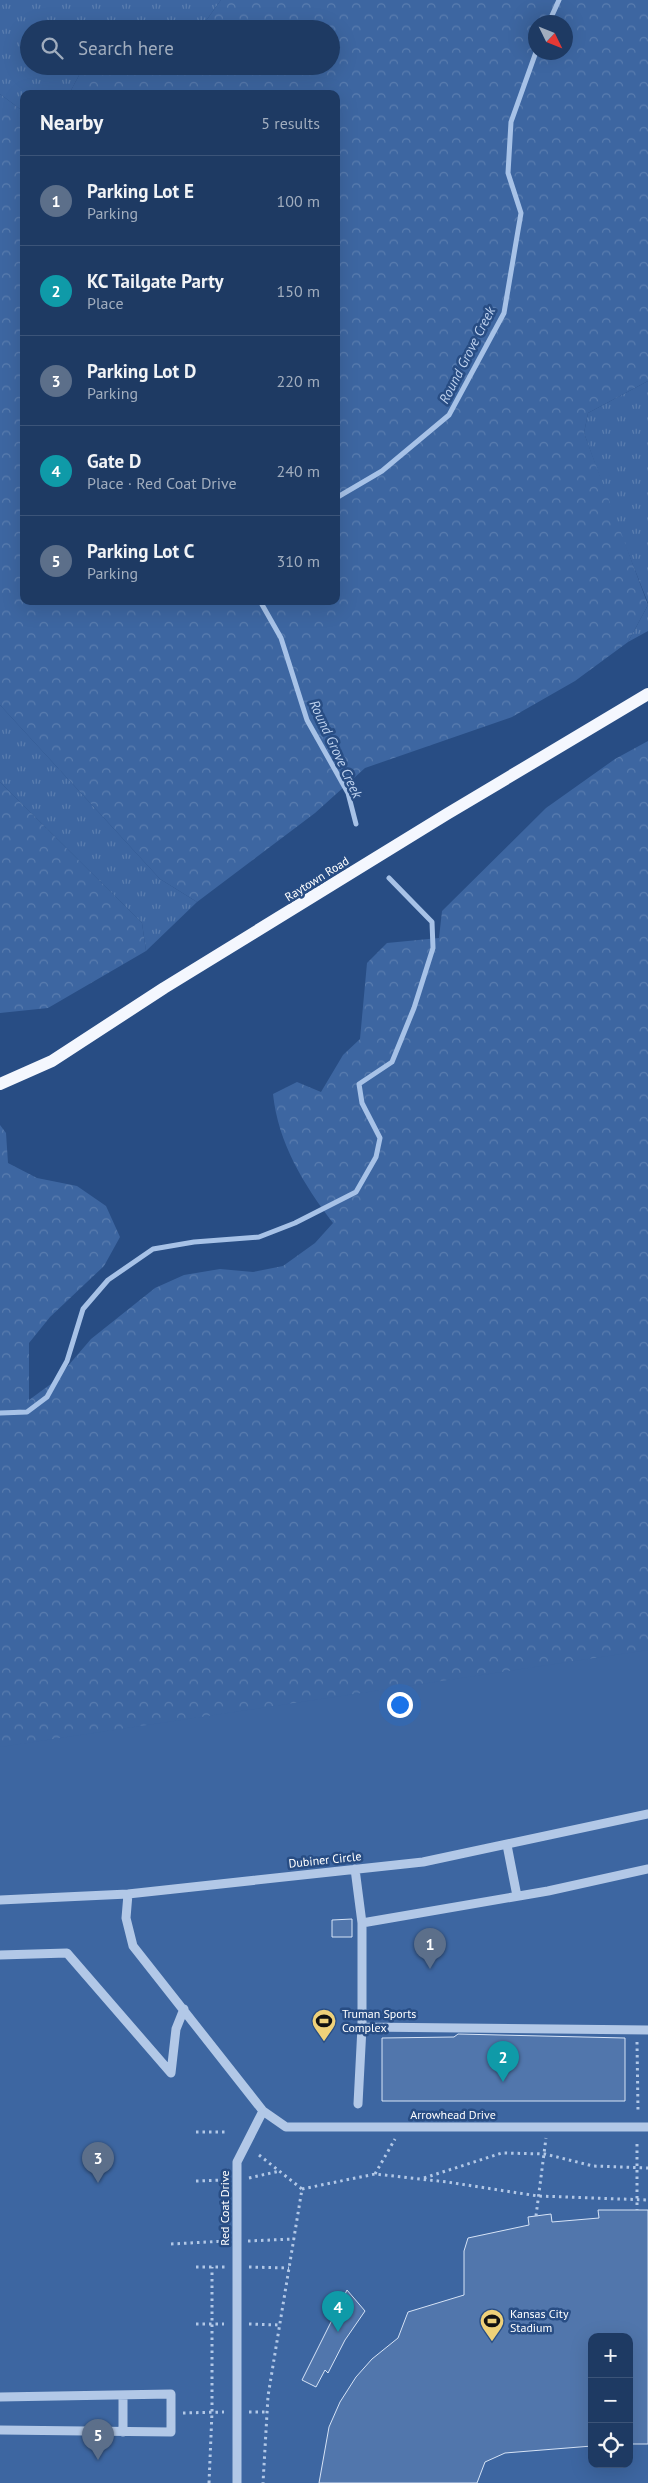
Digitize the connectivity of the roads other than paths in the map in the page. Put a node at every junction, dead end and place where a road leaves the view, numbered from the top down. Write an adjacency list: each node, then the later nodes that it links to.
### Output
1 (648, 694): 2 (main road, Raytown Road)
2 (0, 1084)
3 (648, 1814): 4 (street, Dubiner Circle)
4 (507, 1845): 5 (street, Dubiner Circle); 8 (street)
5 (355, 1869): 7 (street, Dubiner Circle); 10 (street)
6 (648, 1869): 8 (street)
7 (128, 1894): 9 (street, Dubiner Circle); 12 (street)
8 (517, 1896): 10 (street)
9 (0, 1900)
10 (362, 1923): 13 (street)
11 (0, 1955): 12 (street)
12 (184, 2009): 16 (street)
13 (362, 2027): 14 (street); 15 (street)
14 (648, 2030)
15 (358, 2104)
16 (263, 2112): 17 (street, Arrowhead Drive); 22 (street, Red Coat Drive)
17 (648, 2127)
18 (123, 2395): 19 (street); 21 (street); 21 (street)
19 (0, 2397)
20 (0, 2430): 21 (street)
21 (123, 2432)
22 (236, 2483)

